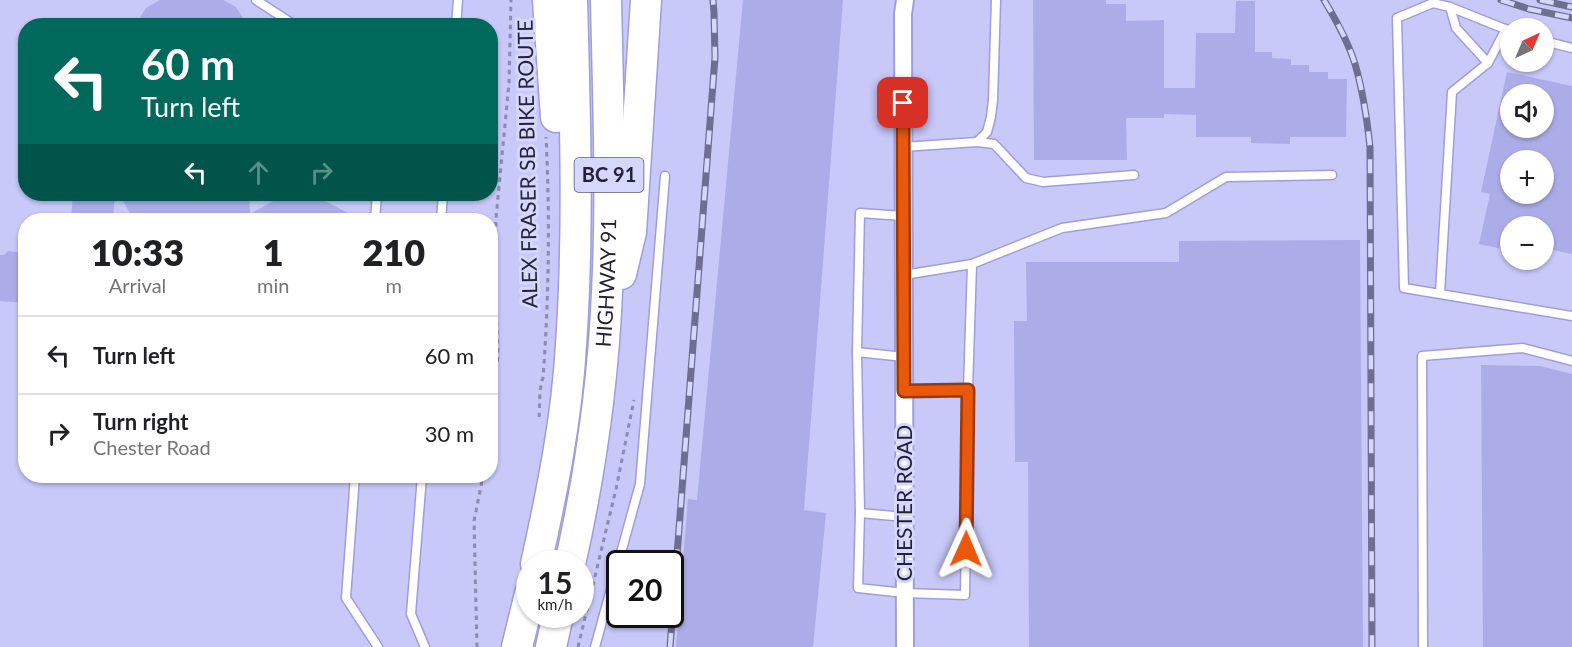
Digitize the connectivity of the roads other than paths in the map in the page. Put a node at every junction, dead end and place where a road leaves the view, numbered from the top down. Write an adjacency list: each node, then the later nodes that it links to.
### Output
1 (256, 0): 10 (lane)
2 (458, 0): 11 (lane)
3 (548, 0): 27 (highway)
4 (572, 0): 27 (highway, BC 91)
5 (606, 0): 28 (highway, HIGHWAY 91 / BC 91)
6 (646, 0): 28 (highway)
7 (905, 0): 18 (street, CHESTER ROAD)
8 (996, 0): 17 (lane)
9 (1450, 7): 12 (lane); 16 (lane); 25 (lane)
10 (284, 18)
11 (457, 18)
12 (1500, 27)
13 (1500, 43): 16 (lane)
14 (1554, 44): 15 (lane)
15 (1572, 48)
16 (1488, 63): 25 (lane)
17 (977, 142): 18 (lane); 19 (lane)
18 (903, 147): 22 (street, CHESTER ROAD)
19 (1134, 175)
20 (1332, 175): 23 (lane)
21 (665, 176): 47 (lane)
22 (903, 216): 24 (street, CHESTER ROAD); 29 (lane)
23 (972, 264): 24 (lane); 32 (lane)
24 (904, 275): 30 (street, CHESTER ROAD)
25 (1440, 294): 26 (lane)
26 (1572, 316)
27 (571, 346): 38 (highway, HIGHWAY 91 / BC 91)
28 (604, 350): 39 (highway, HIGHWAY 91 / BC 91)
29 (857, 352): 30 (lane); 36 (lane)
30 (904, 357): 33 (street, CHESTER ROAD)
31 (1572, 361): 49 (lane)
32 (968, 390): 33 (lane); 40 (lane)
33 (904, 391): 37 (street, CHESTER ROAD)
34 (354, 483): 43 (lane)
35 (421, 483): 44 (lane)
36 (860, 513): 37 (lane); 40 (lane)
37 (905, 516): 40 (street, CHESTER ROAD)
38 (539, 550)
39 (573, 550)
40 (905, 593): 48 (street, CHESTER ROAD)
41 (522, 628): 45 (highway)
42 (555, 628): 46 (highway)
43 (378, 647)
44 (425, 647)
45 (517, 647)
46 (551, 647)
47 (595, 647)
48 (905, 647)
49 (1423, 647)

